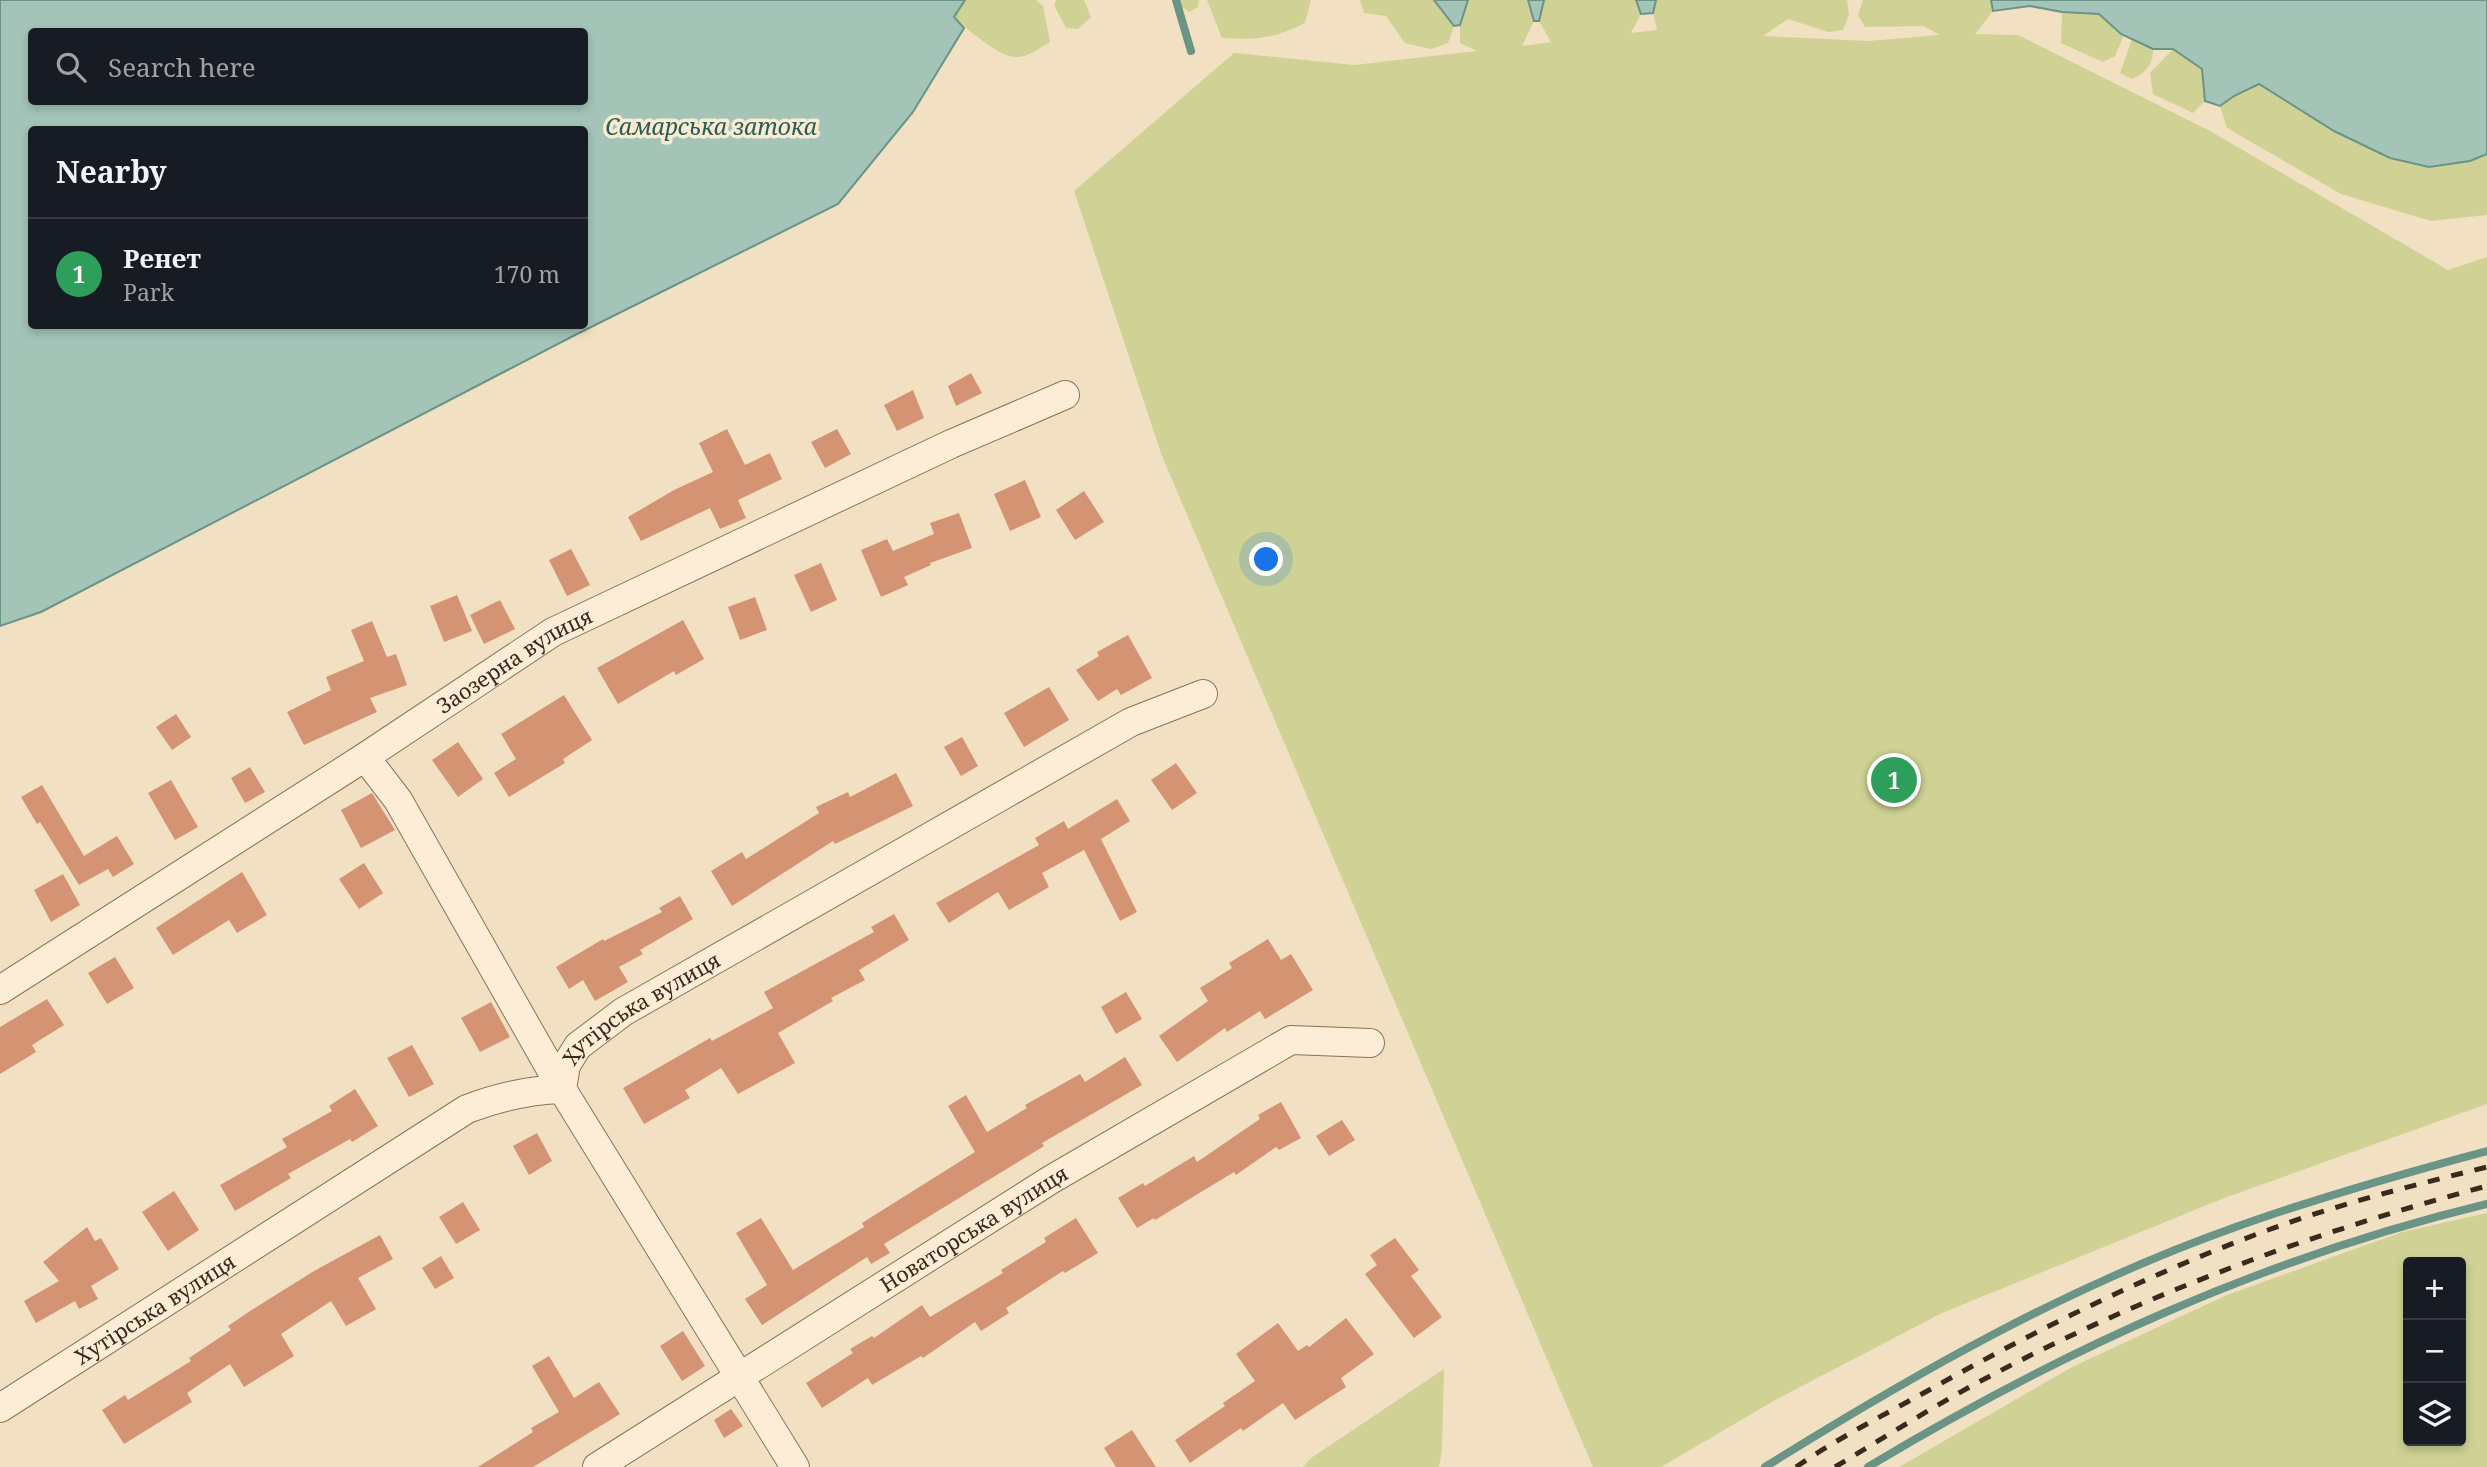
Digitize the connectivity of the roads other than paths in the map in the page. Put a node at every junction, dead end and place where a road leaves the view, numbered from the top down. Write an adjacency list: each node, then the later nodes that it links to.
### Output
1 (1065, 395): 3 (street, Заозерна вулиця)
2 (1203, 694): 6 (street, Хутірська вулиця)
3 (365, 757): 4 (street, Заозерна вулиця); 6 (street)
4 (0, 990)
5 (1370, 1043): 7 (street, Новаторська вулиця)
6 (562, 1088): 7 (street); 8 (street, Хутірська вулиця)
7 (739, 1377): 9 (street, Новаторська вулиця); 10 (street)
8 (0, 1408)
9 (597, 1467)
10 (795, 1467)

